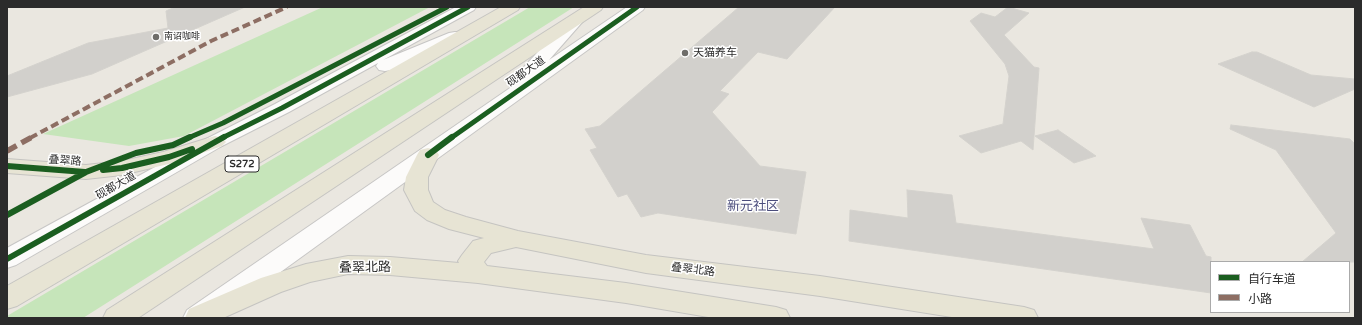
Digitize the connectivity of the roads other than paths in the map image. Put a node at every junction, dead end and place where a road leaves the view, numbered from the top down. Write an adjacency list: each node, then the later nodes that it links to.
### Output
1 (468, 7): 8 (street, 砚都大道)
2 (512, 7): 6 (main road, S272)
3 (595, 7): 5 (main road, 砚都大道)
4 (637, 7): 7 (street, 砚都大道)
5 (577, 19): 7 (street); 17 (main road, 砚都大道)
6 (476, 29): 8 (street); 15 (main road, S272)
7 (503, 101): 10 (street, 砚都大道)
8 (282, 108): 9 (street, 砚都大道)
9 (215, 142): 11 (main road, 叠翠路); 13 (street, 砚都大道)
10 (428, 155): 12 (main road, 叠翠北路); 16 (street, 砚都大道)
11 (7, 166)
12 (518, 239): 14 (main road); 19 (main road, 叠翠北路)
13 (7, 259)
14 (478, 274): 16 (main road, 叠翠北路); 18 (main road, 叠翠北路)
15 (7, 299)
16 (198, 317)
17 (117, 318)
18 (776, 318)
19 (1024, 318)

